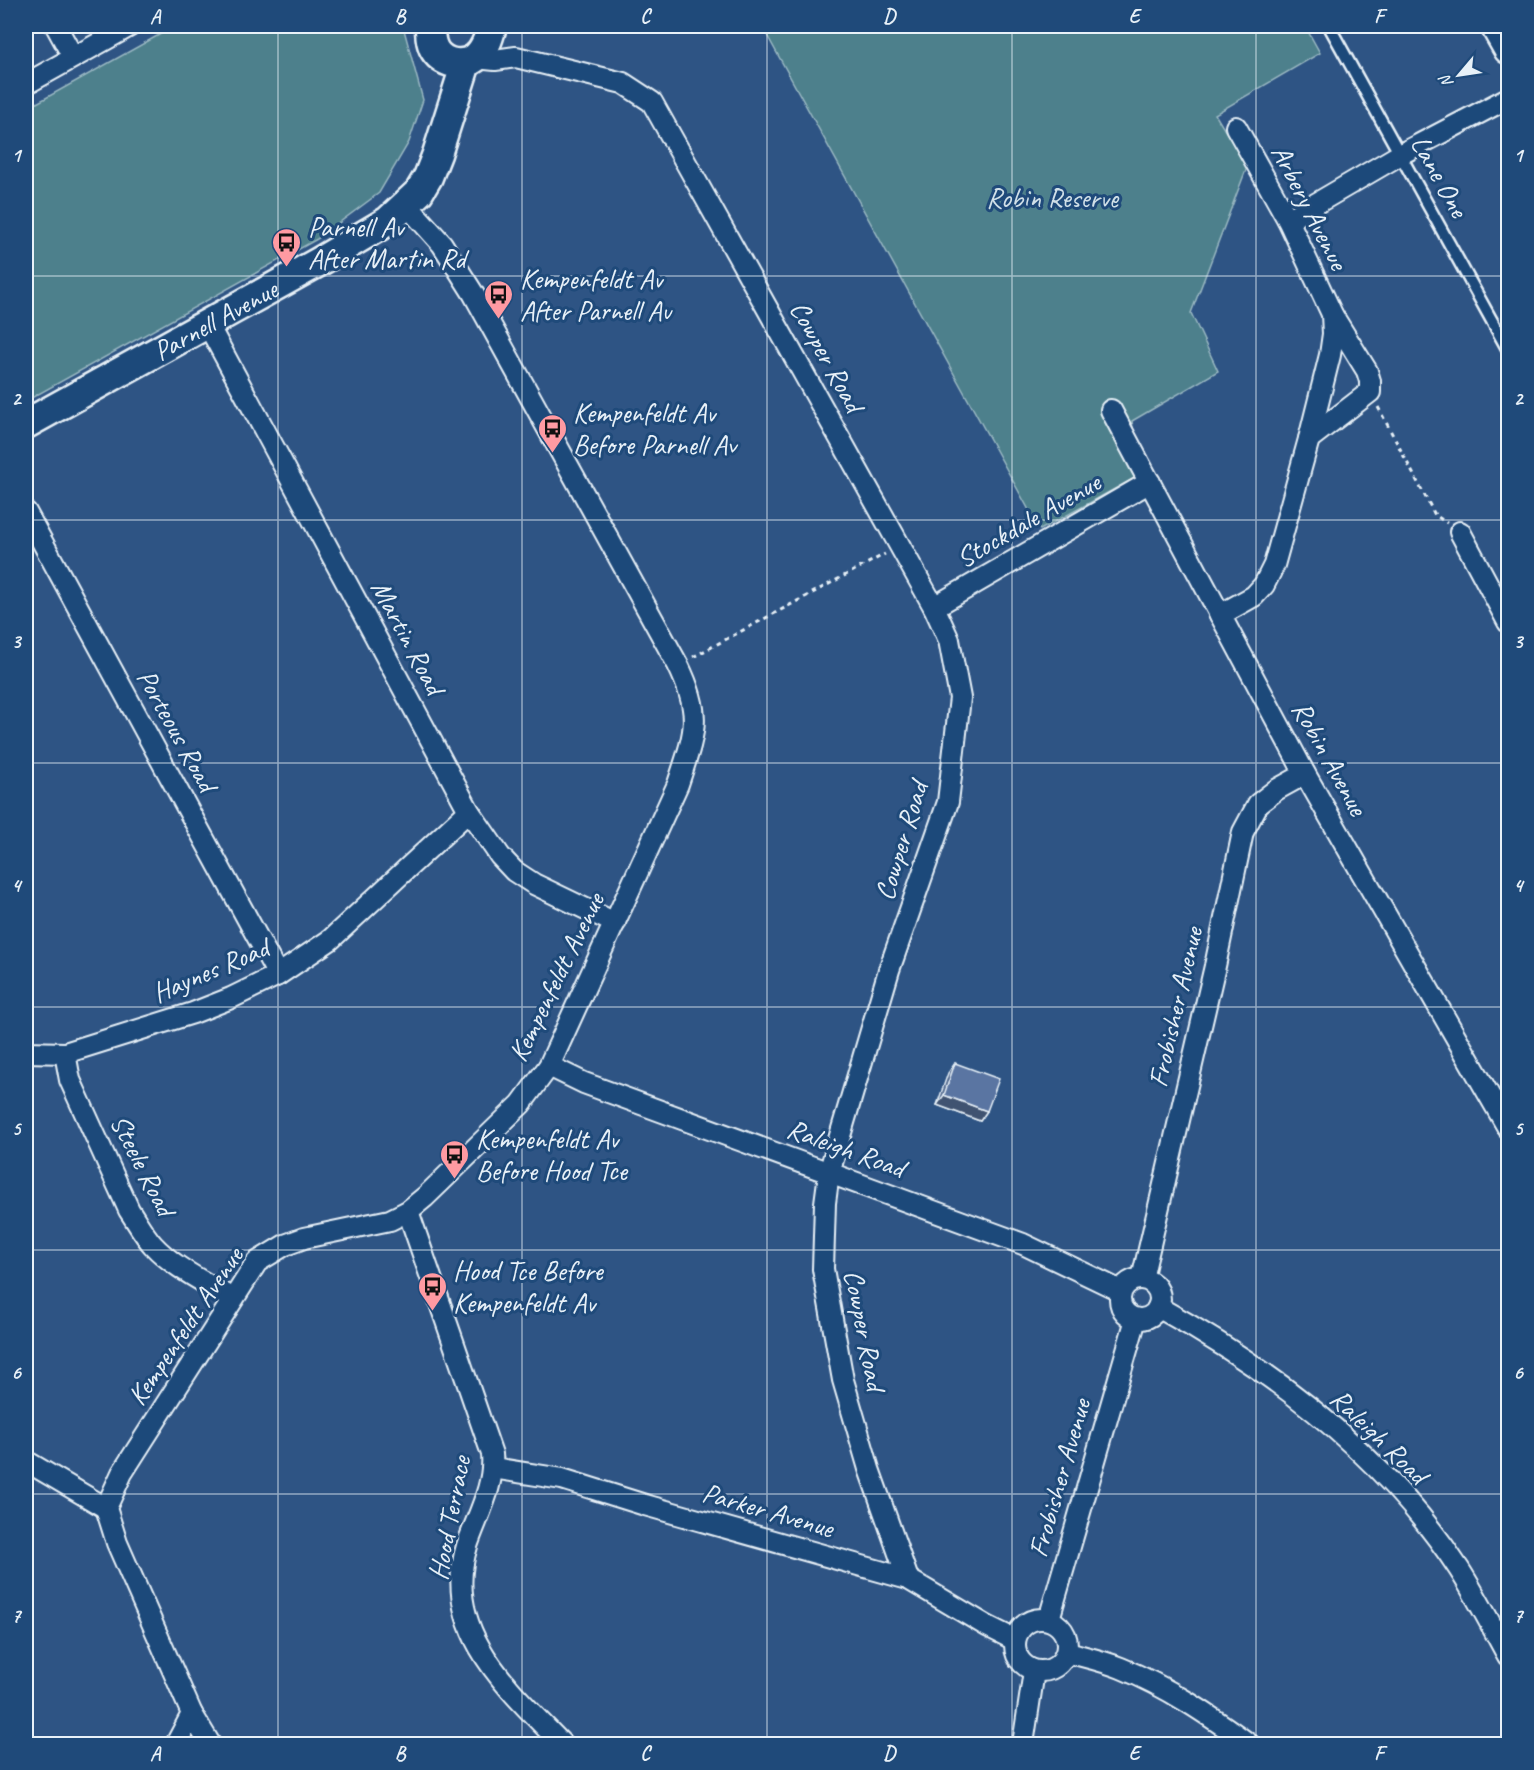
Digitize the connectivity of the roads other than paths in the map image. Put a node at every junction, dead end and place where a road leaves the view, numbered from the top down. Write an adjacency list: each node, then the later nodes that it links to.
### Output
1 (56, 26): 9 (street)
2 (130, 26): 9 (street)
3 (430, 26): 8 (street, Parnell Avenue)
4 (493, 26): 10 (street); 11 (street, Parnell Avenue)
5 (1329, 26): 16 (lane, Lane One)
6 (1495, 26): 7 (street)
7 (1509, 49)
8 (438, 54): 11 (street); 14 (street, Parnell Avenue)
9 (73, 57): 12 (street)
10 (516, 57): 11 (street, Cowper Road); 28 (street, Cowper Road)
11 (471, 60): 14 (street, Parnell Avenue)
12 (26, 84)
13 (1509, 98): 16 (street)
14 (449, 115): 17 (street, Parnell Avenue)
15 (1236, 127): 18 (street, Arbery Avenue)
16 (1401, 154): 18 (street); 21 (lane, Lane One)
17 (407, 205): 20 (street, Parnell Avenue); 33 (street, Kempenfeldt Avenue)
18 (1288, 220): 19 (street, Arbery Avenue)
19 (1332, 314): 24 (street, Arbery Avenue); 24 (street, Arbery Avenue)
20 (207, 323): 23 (street, Parnell Avenue); 32 (street, Martin Road)
21 (1509, 350)
22 (1111, 410): 25 (street, Robin Avenue)
23 (26, 424)
24 (1309, 439): 29 (street, Arbery Avenue)
25 (1150, 482): 28 (street, Stockdale Avenue); 29 (street, Robin Avenue)
26 (26, 512): 34 (street, Porteous Road)
27 (1460, 532): 30 (street)
28 (934, 607): 39 (street, Cowper Road)
29 (1220, 615): 31 (street, Robin Avenue)
30 (1509, 622)
31 (1305, 774): 38 (street, Robin Avenue); 41 (street, Frobisher Avenue)
32 (469, 811): 33 (street, Martin Road); 34 (street, Haynes Road)
33 (615, 923): 37 (street, Kempenfeldt Avenue)
34 (278, 975): 36 (street, Haynes Road)
35 (26, 1052): 36 (street, Haynes Road)
36 (64, 1053): 43 (street, Steele Road)
37 (549, 1066): 39 (street, Raleigh Road); 40 (street, Kempenfeldt Avenue)
38 (1509, 1128)
39 (829, 1173): 42 (street, Raleigh Road); 49 (street, Cowper Road)
40 (408, 1211): 43 (street, Kempenfeldt Avenue); 47 (street, Hood Terrace)
41 (1142, 1278): 42 (street); 44 (street)
42 (1121, 1290): 45 (street)
43 (232, 1299): 48 (street, Kempenfeldt Avenue)
44 (1158, 1307): 45 (street); 53 (street, Raleigh Road)
45 (1136, 1319): 50 (street, Frobisher Avenue)
46 (26, 1461): 48 (street)
47 (493, 1468): 49 (street, Parker Avenue); 58 (street, Hood Terrace)
48 (106, 1508): 55 (street)
49 (908, 1579): 51 (street, Parker Avenue)
50 (1048, 1619): 51 (street); 52 (street)
51 (1015, 1640): 54 (street)
52 (1067, 1652): 54 (street); 60 (street)
53 (1509, 1656)
54 (1034, 1671): 59 (street)
55 (192, 1714): 56 (street); 57 (street)
56 (176, 1744)
57 (210, 1744)
58 (562, 1744)
59 (1023, 1744)
60 (1249, 1744)

